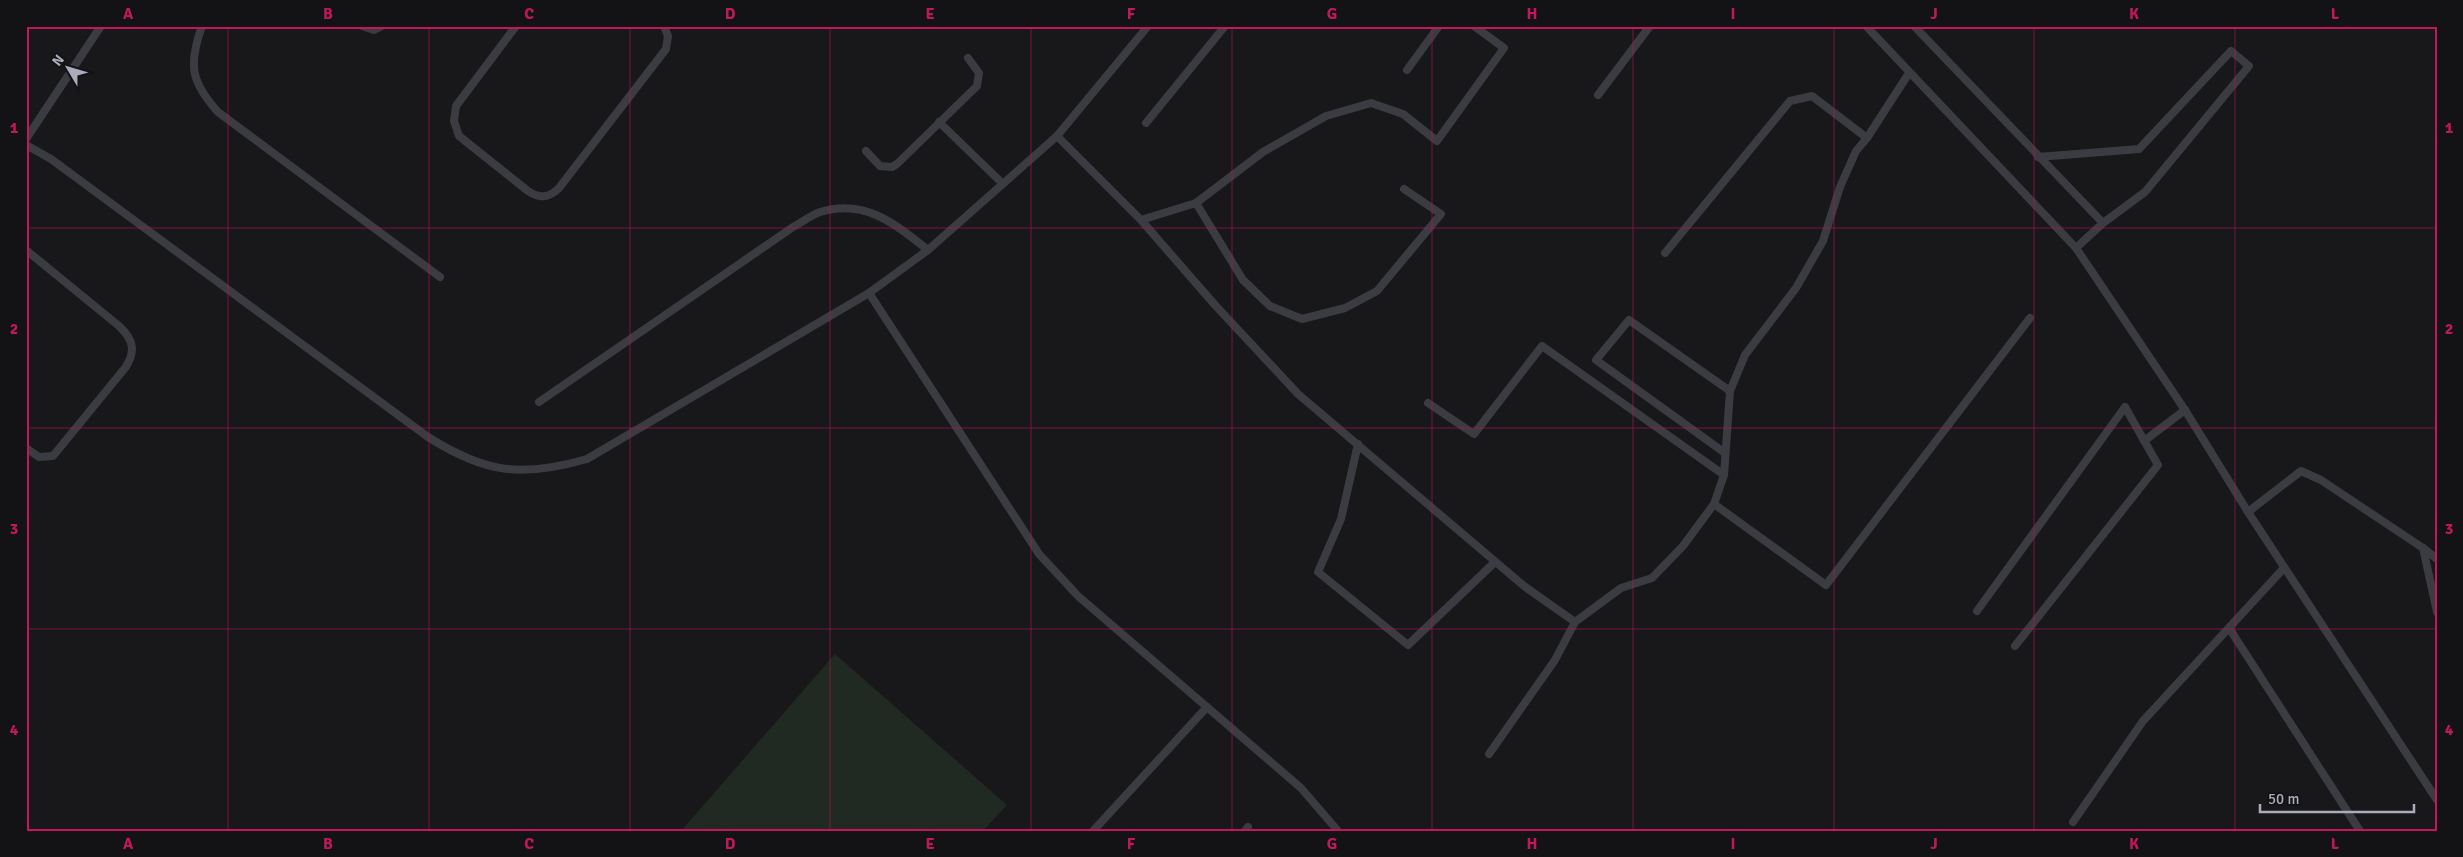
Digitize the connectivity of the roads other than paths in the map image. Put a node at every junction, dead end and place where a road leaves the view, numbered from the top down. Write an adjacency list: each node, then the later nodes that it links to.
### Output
1 (102, 26): 22 (lane)
2 (202, 26): 35 (lane)
3 (362, 26): 4 (lane)
4 (382, 26)
5 (516, 26): 6 (lane)
6 (664, 26)
7 (1148, 26): 20 (lane)
8 (1225, 26): 19 (lane)
9 (1439, 26): 15 (lane)
10 (1474, 26): 28 (lane)
11 (1650, 26): 17 (lane)
12 (1866, 26): 16 (lane)
13 (1914, 26): 25 (lane)
14 (968, 58): 18 (lane)
15 (1407, 70)
16 (1910, 73): 21 (lane); 31 (lane)
17 (1598, 95)
18 (939, 122): 24 (lane); 26 (lane)
19 (1146, 123)
20 (1057, 136): 26 (lane); 29 (lane)
21 (1867, 138): 34 (lane); 38 (lane)
22 (26, 139)
23 (26, 145): 36 (lane)
24 (866, 151)
25 (2038, 157): 30 (lane); 30 (lane)
26 (1003, 184): 33 (lane)
27 (1404, 188): 28 (lane)
28 (1196, 203): 29 (lane)
29 (1141, 220): 43 (lane)
30 (2103, 224): 31 (lane)
31 (2076, 248): 41 (lane)
32 (26, 250): 44 (lane)
33 (928, 250): 36 (lane); 39 (lane)
34 (1665, 253)
35 (440, 277)
36 (869, 293): 58 (lane)
37 (2030, 318): 47 (lane)
38 (1730, 391): 45 (lane); 45 (lane)
39 (539, 402)
40 (1428, 403): 46 (lane)
41 (2185, 410): 42 (lane); 48 (lane)
42 (2144, 441): 53 (lane); 57 (lane)
43 (1358, 444): 51 (lane); 51 (lane)
44 (26, 448)
45 (1725, 453): 46 (lane)
46 (1724, 475): 47 (lane)
47 (1714, 504): 55 (lane)
48 (2248, 512): 49 (lane); 52 (lane)
49 (2423, 548): 50 (lane); 54 (lane)
50 (2437, 559)
51 (1495, 562): 55 (lane)
52 (2284, 568): 56 (lane); 60 (lane)
53 (1977, 611)
54 (2437, 612)
55 (1575, 622): 59 (lane)
56 (2229, 628): 61 (lane); 64 (lane)
57 (2014, 646)
58 (1207, 707): 62 (lane); 63 (lane)
59 (1489, 754)
60 (2437, 800)
61 (2073, 822)
62 (1093, 831)
63 (1338, 831)
64 (2360, 831)

